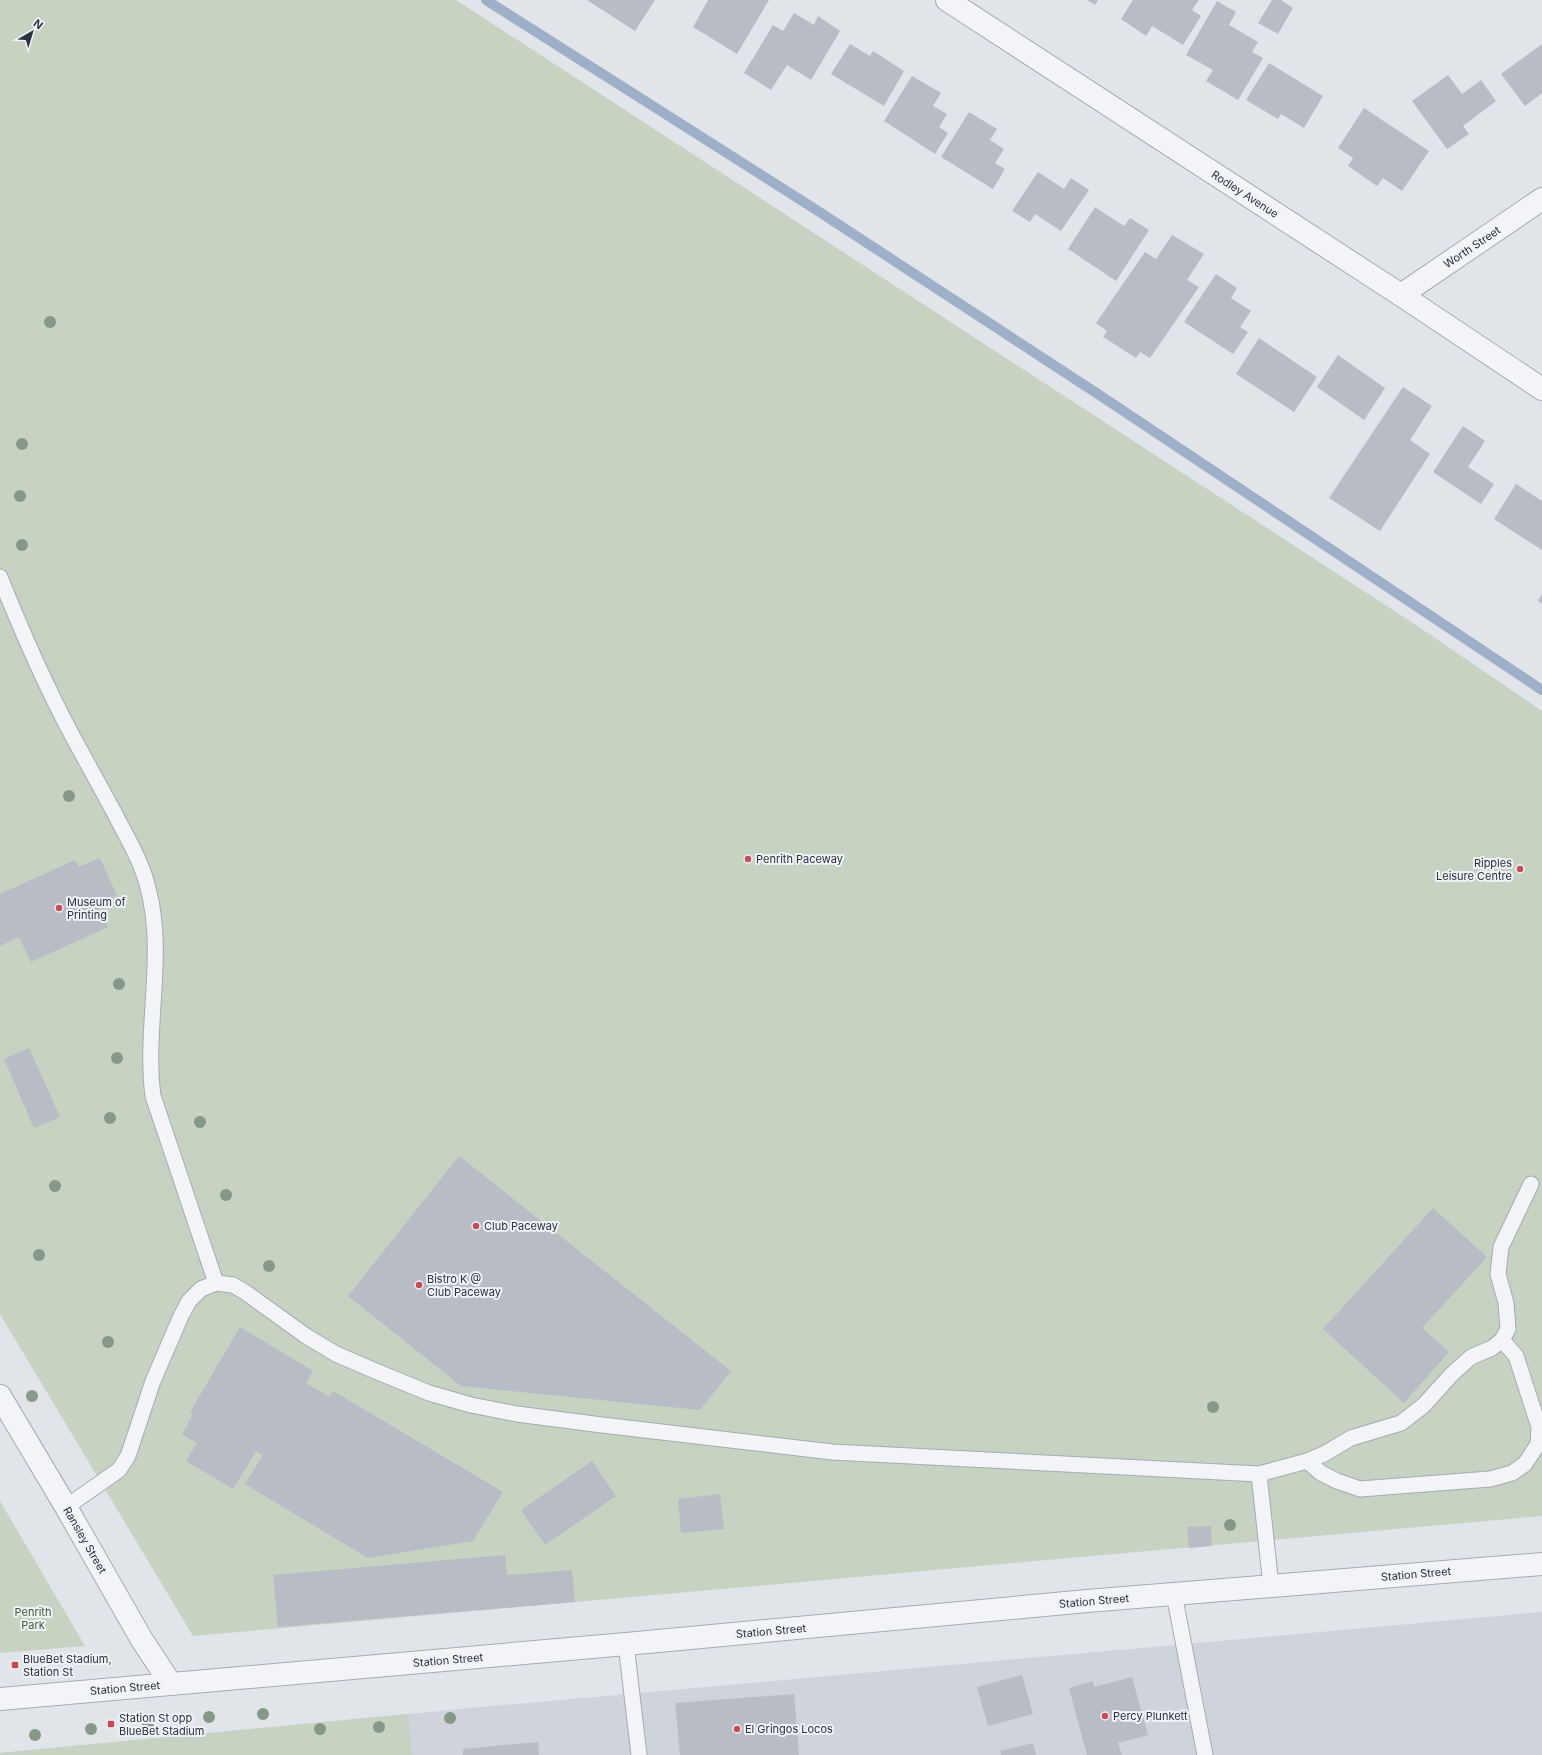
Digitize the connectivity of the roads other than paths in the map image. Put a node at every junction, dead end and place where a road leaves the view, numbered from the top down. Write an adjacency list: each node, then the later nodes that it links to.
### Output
1 (947, 0): 3 (street, Rodley Avenue)
2 (1542, 199): 3 (street, Worth Street)
3 (1401, 295): 4 (street, Rodley Avenue)
4 (1542, 389)
5 (0, 577): 7 (lane)
6 (1531, 1184): 8 (lane)
7 (216, 1283): 11 (lane); 12 (lane)
8 (1502, 1340): 10 (lane); 10 (lane)
9 (0, 1396): 12 (street, Ransley Street)
10 (1307, 1461): 11 (lane)
11 (1259, 1474): 14 (lane)
12 (66, 1506): 17 (street, Ransley Street)
13 (1542, 1564): 14 (street, Station Street)
14 (1271, 1586): 15 (street, Station Street)
15 (1174, 1594): 16 (street, Station Street); 20 (lane)
16 (626, 1644): 17 (street, Station Street); 19 (lane)
17 (171, 1684): 18 (street, Station Street)
18 (0, 1700)
19 (639, 1755)
20 (1205, 1755)

